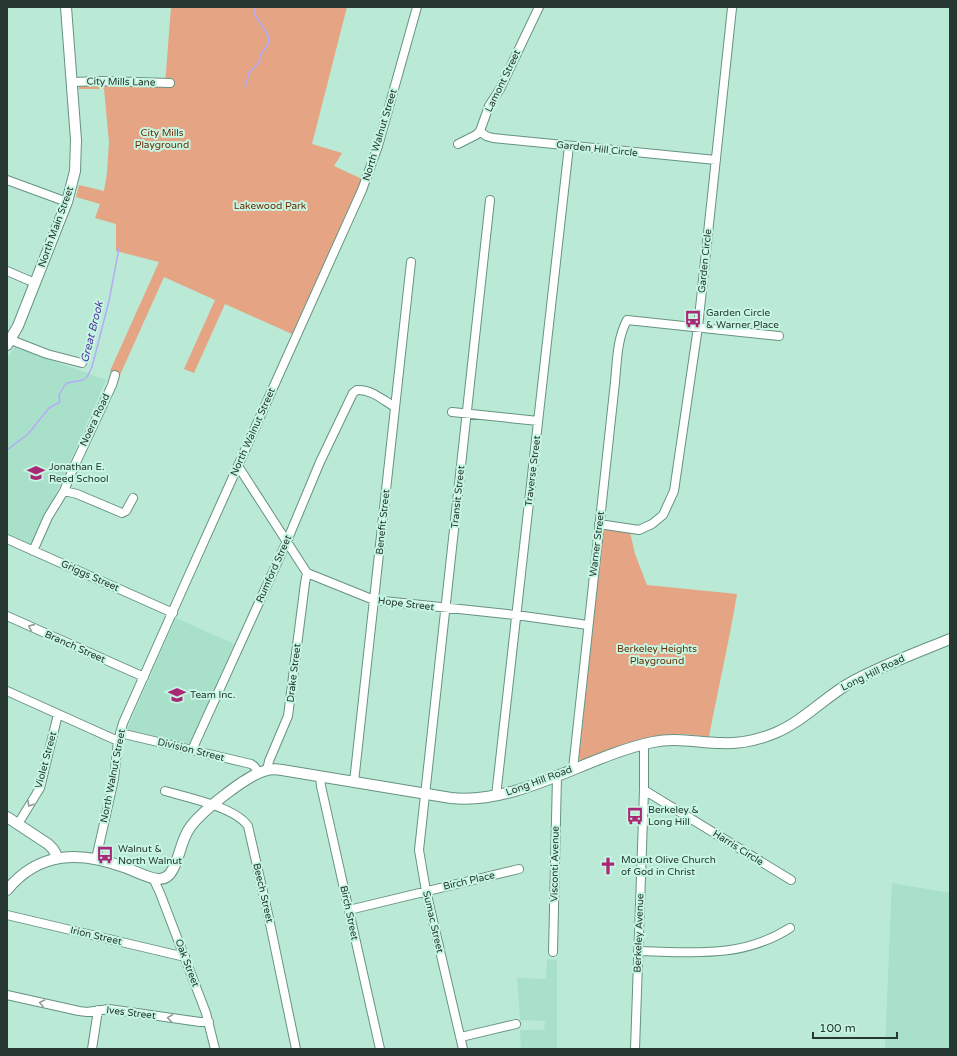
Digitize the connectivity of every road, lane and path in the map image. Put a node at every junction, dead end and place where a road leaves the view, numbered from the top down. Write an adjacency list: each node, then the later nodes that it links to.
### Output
1 (66, 7): 5 (main road, North Main Street)
2 (417, 7): 26 (street, North Walnut Street)
3 (539, 7): 7 (street, Lamont Street)
4 (732, 8): 10 (street, Garden Circle)
5 (72, 82): 6 (street, City Mills Lane); 13 (main road, North Main Street)
6 (170, 83)
7 (480, 131): 8 (street); 9 (street, Garden Hill Circle)
8 (458, 144)
9 (569, 146): 10 (street, Garden Hill Circle); 25 (street, Traverse Street)
10 (716, 160): 17 (street, Garden Circle)
11 (7, 180): 13 (street)
12 (490, 200): 24 (street, Transit Street)
13 (67, 202): 16 (main road, North Main Street)
14 (411, 262): 22 (street, Benefit Street)
15 (7, 271): 16 (street)
16 (35, 283): 19 (main road, North Main Street)
17 (698, 327): 18 (street); 29 (street, Garden Circle); 29 (street, Warner Street)
18 (779, 336)
19 (9, 342): 20 (street)
20 (82, 363)
21 (115, 375): 27 (street, Noera Road)
22 (395, 407): 31 (street, Rumford Street); 34 (street, Benefit Street)
23 (452, 412): 24 (street)
24 (467, 414): 25 (street); 35 (street, Transit Street)
25 (538, 421): 37 (street, Traverse Street)
26 (238, 466): 31 (street); 36 (street, North Walnut Street)
27 (64, 491): 28 (street); 32 (street, Noera Road)
28 (133, 498)
29 (599, 524): 39 (street, Warner Street)
30 (7, 539): 32 (street, Griggs Street)
31 (287, 541): 33 (street); 47 (street, Rumford Street)
32 (33, 551): 36 (street, Griggs Street)
33 (307, 573): 34 (street, Hope Street); 49 (street, Drake Street)
34 (374, 600): 35 (street, Hope Street); 52 (street, Benefit Street)
35 (446, 608): 37 (street, Hope Street); 55 (street, Transit Street)
36 (173, 613): 41 (street, North Walnut Street)
37 (516, 615): 39 (street, Hope Street); 56 (street, Traverse Street)
38 (7, 616): 41 (street, Branch Street, one-way to 38)
39 (588, 625): 48 (street, Warner Street)
40 (950, 639): 46 (main road, Long Hill Road)
41 (144, 677): 44 (street, North Walnut Street)
42 (7, 691): 43 (street)
43 (58, 714): 45 (street); 59 (street, Violet Street, one-way to 59)
44 (120, 732): 45 (street, North Walnut Street); 47 (street, Division Street)
45 (118, 741): 61 (street, North Walnut Street)
46 (644, 744): 48 (main road, Long Hill Road); 53 (street, Berkeley Avenue)
47 (192, 750): 49 (street, Division Street)
48 (573, 769): 51 (main road, Long Hill Road)
49 (263, 771): 50 (main road, Long Hill Road); 57 (main road)
50 (320, 776): 52 (main road, Long Hill Road); 67 (street, Birch Street)
51 (557, 776): 56 (main road, Long Hill Road); 71 (street, Visconti Avenue)
52 (354, 782): 55 (main road, Long Hill Road)
53 (644, 790): 64 (street, Harris Circle); 70 (street, Berkeley Avenue)
54 (165, 791): 57 (street, Beech Street)
55 (425, 794): 56 (main road, Long Hill Road); 66 (street, Sumac Street)
56 (496, 796)
57 (213, 804): 63 (main road); 80 (street, Beech Street)
58 (7, 817): 59 (main road)
59 (18, 824): 60 (main road)
60 (58, 858): 61 (main road); 65 (main road)
61 (96, 859): 63 (main road)
62 (519, 869): 66 (street, Birch Place)
63 (153, 878): 72 (street, Oak Street)
64 (791, 880)
65 (7, 890)
66 (426, 891): 67 (street, Birch Place); 77 (street, Sumac Street)
67 (349, 910): 81 (street, Birch Street)
68 (7, 915): 72 (street, Irion Street)
69 (790, 928): 70 (street)
70 (638, 951): 83 (street, Berkeley Avenue)
71 (553, 952)
72 (185, 957): 75 (street, Oak Street)
73 (7, 995): 74 (street, Ives Street, one-way to 73)
74 (98, 1010): 75 (street, Ives Street, one-way to 74); 78 (street)
75 (209, 1022): 79 (street, Oak Street)
76 (516, 1024): 77 (street)
77 (460, 1037): 82 (street, Sumac Street)
78 (92, 1049)
79 (215, 1049)
80 (296, 1049)
81 (380, 1049)
82 (463, 1049)
83 (635, 1049)

